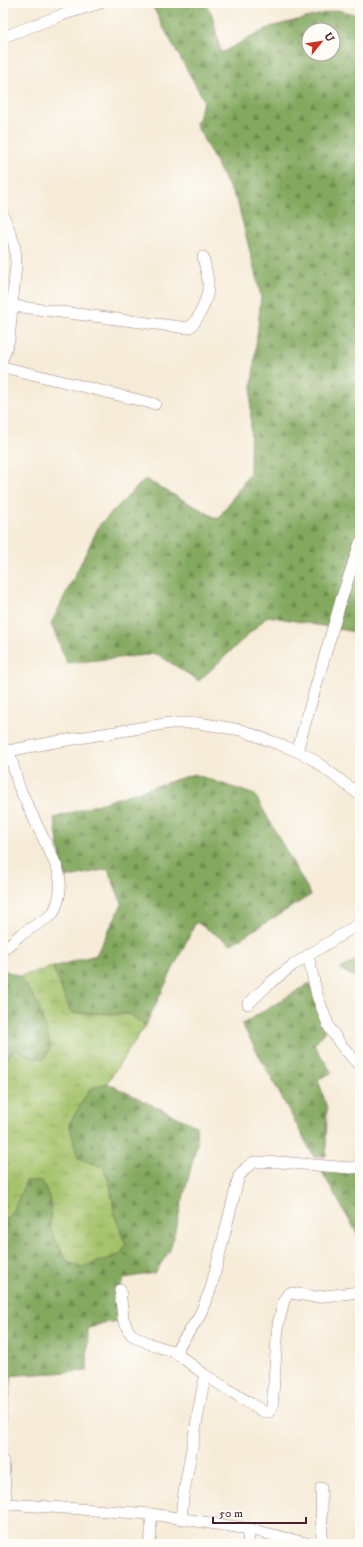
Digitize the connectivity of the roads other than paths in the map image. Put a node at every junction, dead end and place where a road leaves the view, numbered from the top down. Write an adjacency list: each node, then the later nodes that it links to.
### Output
1 (100, 3): 2 (street)
2 (3, 37)
3 (3, 216): 5 (street)
4 (203, 257): 5 (street)
5 (12, 306): 6 (street)
6 (3, 357)
7 (3, 367): 8 (street)
8 (155, 404)
9 (360, 544): 10 (street)
10 (297, 751): 11 (street); 12 (street)
11 (6, 752): 14 (street)
12 (360, 795)
13 (360, 923): 15 (street)
14 (3, 950)
15 (308, 955): 16 (street); 17 (street)
16 (248, 1004)
17 (360, 1066)
18 (360, 1167): 21 (street)
19 (120, 1290): 21 (street)
20 (360, 1292): 22 (street)
21 (175, 1352): 22 (street)
22 (205, 1375): 26 (street)
23 (3, 1461): 25 (street)
24 (321, 1488): 31 (street)
25 (151, 1514): 26 (street); 28 (street)
26 (181, 1518): 27 (street)
27 (249, 1529): 29 (street); 30 (street)
28 (149, 1544)
29 (248, 1544)
30 (310, 1544)
31 (322, 1544)

